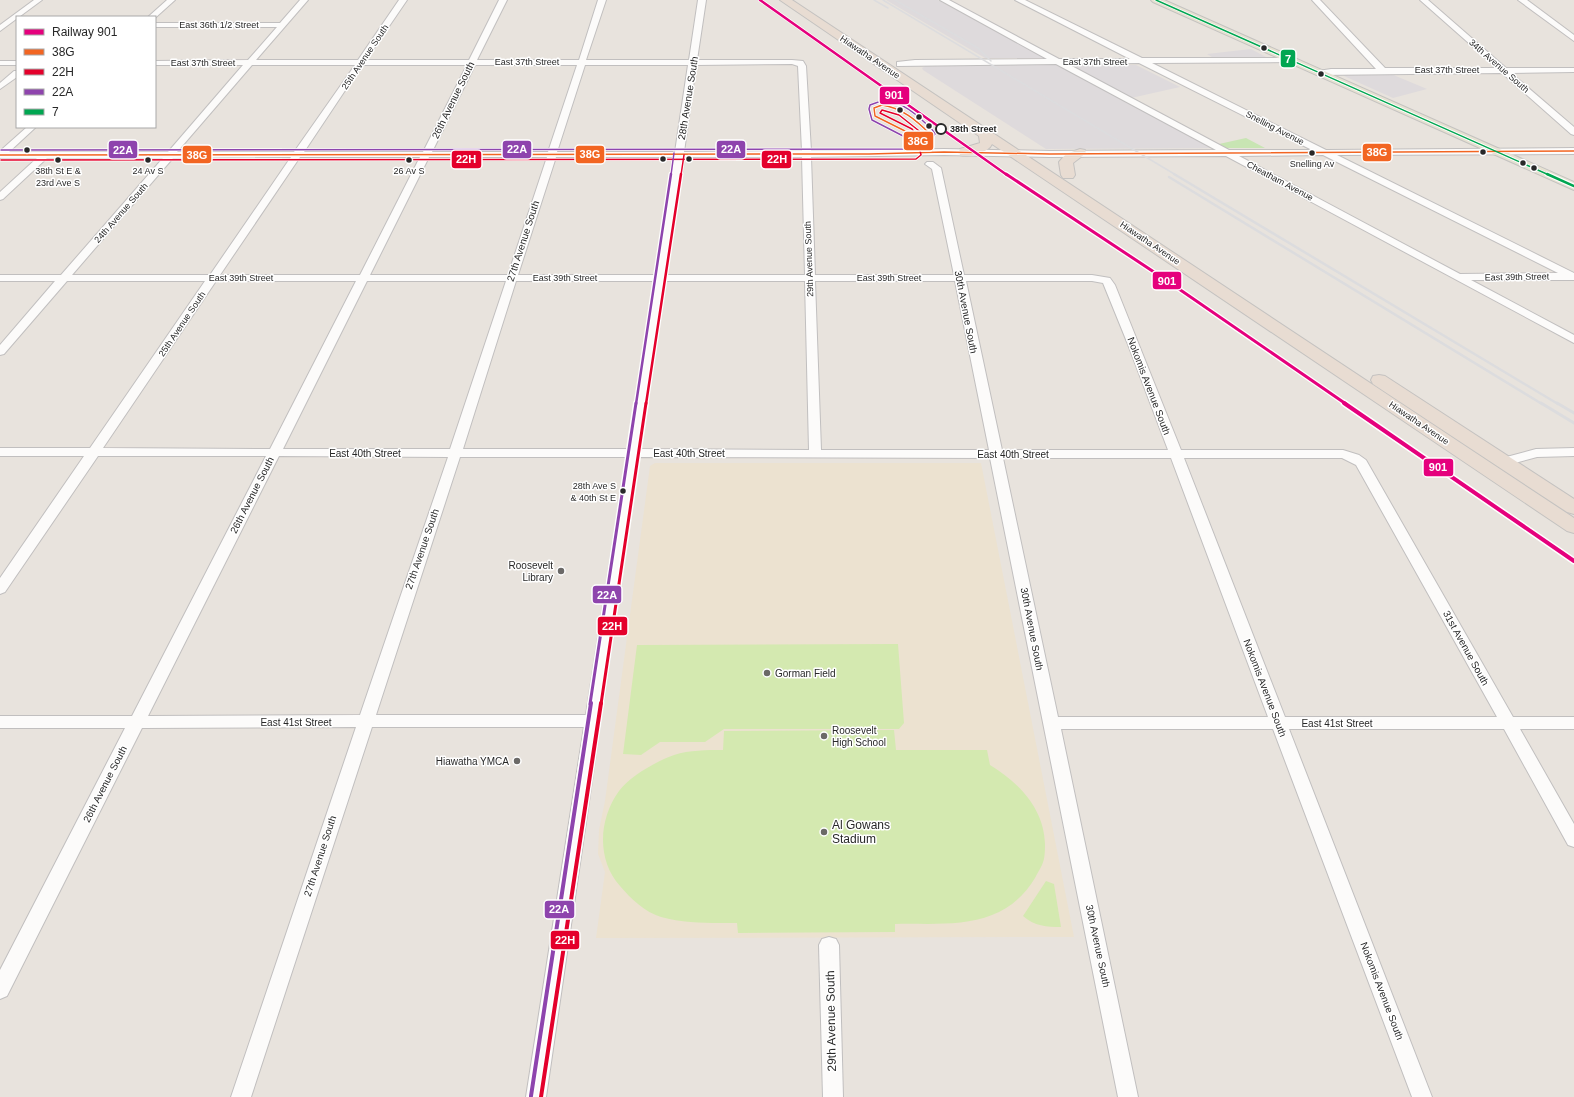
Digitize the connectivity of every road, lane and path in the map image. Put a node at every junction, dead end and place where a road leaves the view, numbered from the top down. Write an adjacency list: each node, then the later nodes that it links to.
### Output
1 (38, 0): 20 (street)
2 (171, 0): 16 (street)
3 (304, 0): 19 (street, 24th Avenue South)
4 (403, 0): 23 (street, 25th Avenue South)
5 (503, 0): 24 (street, 26th Avenue South)
6 (602, 0): 25 (street, 27th Avenue South)
7 (702, 0): 26 (street, 28th Avenue South)
8 (785, 0): 43 (highway, Hiawatha Avenue)
9 (801, 0): 33 (highway, Hiawatha Avenue)
10 (944, 0): 27 (street, Cheatham Avenue)
11 (1019, 0): 28 (street, Snelling Avenue)
12 (1156, 0): 22 (main road)
13 (1316, 0): 35 (street)
14 (1424, 0): 36 (street, 34th Avenue South)
15 (1522, 0): 21 (street)
16 (153, 16)
17 (16, 25): 20 (street)
18 (156, 25): 19 (street, East 36th 1/2 Street)
19 (282, 25): 32 (street, 24th Avenue South)
20 (2, 26)
21 (1574, 39)
22 (1291, 60): 28 (street, East 37th Street); 38 (main road)
23 (361, 62): 24 (street, East 37th Street); 32 (street, East 37th Street); 49 (street, 25th Avenue South)
24 (471, 62): 25 (street, East 37th Street); 50 (street, 26th Avenue South)
25 (582, 62): 26 (street, East 37th Street); 51 (street, 27th Avenue South)
26 (694, 62): 34 (street, East 37th Street); 52 (street, 28th Avenue South)
27 (1060, 62): 28 (street, East 37th Street); 33 (street, East 37th Street); 48 (street, Cheatham Avenue)
28 (1144, 62): 46 (street, Snelling Avenue)
29 (0, 63): 30 (street)
30 (16, 63)
31 (156, 63): 32 (street, East 37th Street)
32 (251, 63): 60 (street, 24th Avenue South)
33 (900, 64): 56 (highway, Hiawatha Avenue)
34 (802, 66): 53 (street, 29th Avenue South)
35 (1382, 70): 36 (street, East 37th Street); 38 (street, East 37th Street)
36 (1503, 70): 37 (street, East 37th Street); 42 (street, 34th Avenue South)
37 (1574, 70)
38 (1321, 73): 47 (main road)
39 (16, 74): 40 (street)
40 (0, 87)
41 (31, 128): 58 (street)
42 (1574, 132)
43 (984, 133): 45 (highway); 55 (highway, Hiawatha Avenue)
44 (1574, 151): 47 (street)
45 (965, 152): 54 (street); 55 (street)
46 (1323, 152): 47 (street); 48 (street); 65 (street, Snelling Avenue)
47 (1497, 152): 63 (main road)
48 (1227, 153): 57 (street); 66 (street, Cheatham Avenue)
49 (299, 154): 50 (street); 60 (street); 69 (street, 25th Avenue South)
50 (426, 154): 51 (street); 70 (street, 26th Avenue South)
51 (552, 154): 52 (street); 71 (street, 27th Avenue South)
52 (679, 154): 53 (street); 72 (street, 28th Avenue South)
53 (806, 154): 54 (street); 73 (street, 29th Avenue South)
54 (916, 154): 55 (street)
55 (1015, 154): 56 (street); 90 (highway, Hiawatha Avenue)
56 (1036, 154): 57 (street); 62 (highway, Hiawatha Avenue)
57 (1080, 154): 62 (highway)
58 (1, 155): 59 (street)
59 (44, 155): 60 (street); 64 (street)
60 (171, 155): 68 (street, 24th Avenue South)
61 (930, 164): 74 (street, 30th Avenue South)
62 (1068, 175): 88 (highway, Hiawatha Avenue)
63 (1574, 186)
64 (0, 198)
65 (1573, 276): 66 (street, East 39th Street)
66 (1459, 277): 76 (street, Cheatham Avenue)
67 (0, 278): 68 (street, East 39th Street)
68 (65, 278): 69 (street, East 39th Street); 77 (street, 24th Avenue South)
69 (213, 278): 70 (street, East 39th Street); 79 (street, 25th Avenue South)
70 (362, 278): 71 (street, East 39th Street); 82 (street, 26th Avenue South)
71 (512, 278): 72 (street, East 39th Street); 84 (street, 27th Avenue South)
72 (660, 278): 73 (street, East 39th Street); 83 (street, 28th Avenue South)
73 (810, 278): 74 (street, East 39th Street); 80 (street, 29th Avenue South)
74 (959, 278): 75 (street, East 39th Street); 85 (street, 30th Avenue South)
75 (1106, 280): 86 (street, Nokomis Avenue South)
76 (1574, 340)
77 (0, 352)
78 (0, 452): 79 (street, East 40th Street)
79 (94, 452): 82 (street, East 40th Street); 91 (street, 25th Avenue South)
80 (815, 452): 83 (street, East 40th Street); 85 (street, East 40th Street)
81 (1574, 452): 88 (street)
82 (273, 453): 84 (street, East 40th Street); 94 (street, 26th Avenue South)
83 (634, 453): 84 (street, East 40th Street); 92 (street, 28th Avenue South)
84 (455, 454): 95 (street, 27th Avenue South)
85 (995, 454): 86 (street, East 40th Street); 96 (street, 30th Avenue South)
86 (1175, 454): 87 (street, East 40th Street); 98 (street, Nokomis Avenue South)
87 (1354, 458): 99 (street, 31st Avenue South)
88 (1504, 462): 89 (highway, Hiawatha Avenue)
89 (1574, 508)
90 (1574, 527)
91 (0, 589)
92 (592, 721): 95 (street, East 41st Street); 104 (street, 28th Avenue South)
93 (0, 722): 94 (street, East 41st Street)
94 (137, 722): 95 (street, East 41st Street); 102 (street, 26th Avenue South)
95 (364, 722): 103 (street, 27th Avenue South)
96 (1051, 723): 98 (street, East 41st Street); 106 (street, 30th Avenue South)
97 (1574, 723): 99 (street, East 41st Street)
98 (1279, 724): 99 (street, East 41st Street); 107 (street, Nokomis Avenue South)
99 (1508, 724): 100 (street, 31st Avenue South)
100 (1574, 840)
101 (829, 944): 105 (street, 29th Avenue South)
102 (0, 990)
103 (241, 1097)
104 (536, 1097)
105 (832, 1097)
106 (1128, 1097)
107 (1422, 1097)

